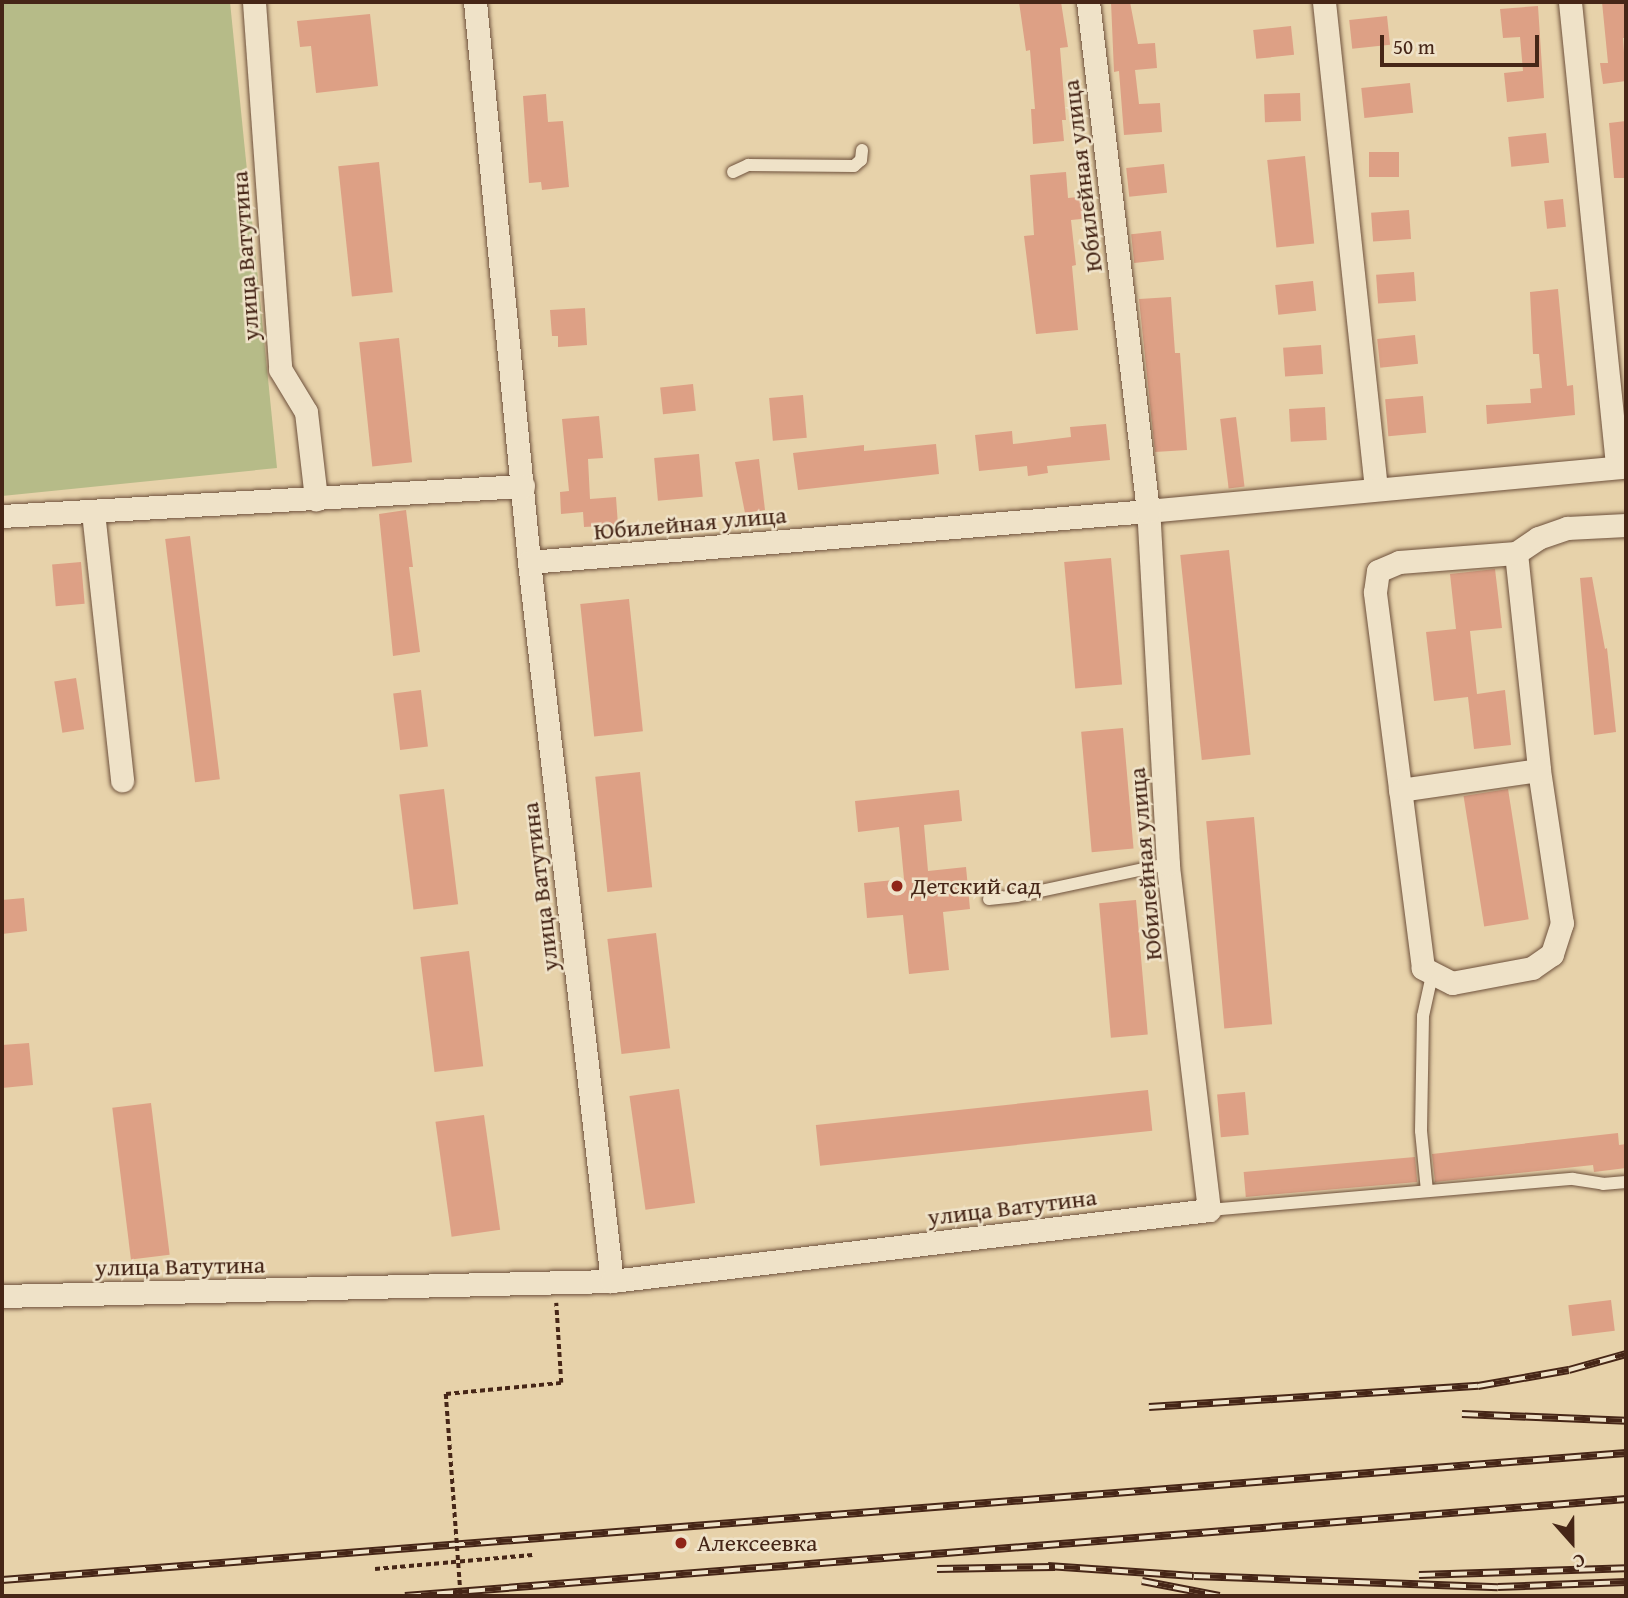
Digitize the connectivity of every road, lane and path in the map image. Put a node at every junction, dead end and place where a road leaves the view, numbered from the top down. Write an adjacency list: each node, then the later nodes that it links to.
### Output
1 (254, 2): 11 (street, улица Ватутина)
2 (475, 2): 9 (street, улица Ватутина)
3 (1088, 2): 12 (street, Юбилейная улица)
4 (1324, 2): 10 (street)
5 (1570, 2): 8 (street, Юбилейная улица)
6 (862, 150): 7 (lane)
7 (733, 172)
8 (1622, 467): 10 (street, Юбилейная улица)
9 (523, 486): 11 (street); 17 (street, улица Ватутина)
10 (1376, 488): 12 (street, Юбилейная улица)
11 (316, 499): 13 (street)
12 (1147, 511): 17 (street, Юбилейная улица); 21 (street, Юбилейная улица)
13 (93, 512): 14 (street); 19 (street)
14 (2, 516)
15 (1626, 525): 16 (street)
16 (1516, 553): 18 (street); 20 (street)
17 (529, 562): 27 (street, улица Ватутина)
18 (1539, 769): 20 (street); 23 (street)
19 (122, 780)
20 (1400, 790): 23 (street)
21 (1168, 864): 22 (lane); 26 (street, Юбилейная улица)
22 (989, 899)
23 (1432, 975): 25 (lane)
24 (1626, 1182): 25 (lane)
25 (1427, 1191): 26 (lane)
26 (1209, 1210): 27 (street, улица Ватутина)
27 (612, 1281): 28 (street, улица Ватутина)
28 (554, 1283): 29 (street, улица Ватутина); 31 (path, bridge)
29 (2, 1296)
30 (532, 1555): 31 (path)
31 (458, 1562): 32 (path); 33 (path, bridge)
32 (375, 1569)
33 (461, 1596)

